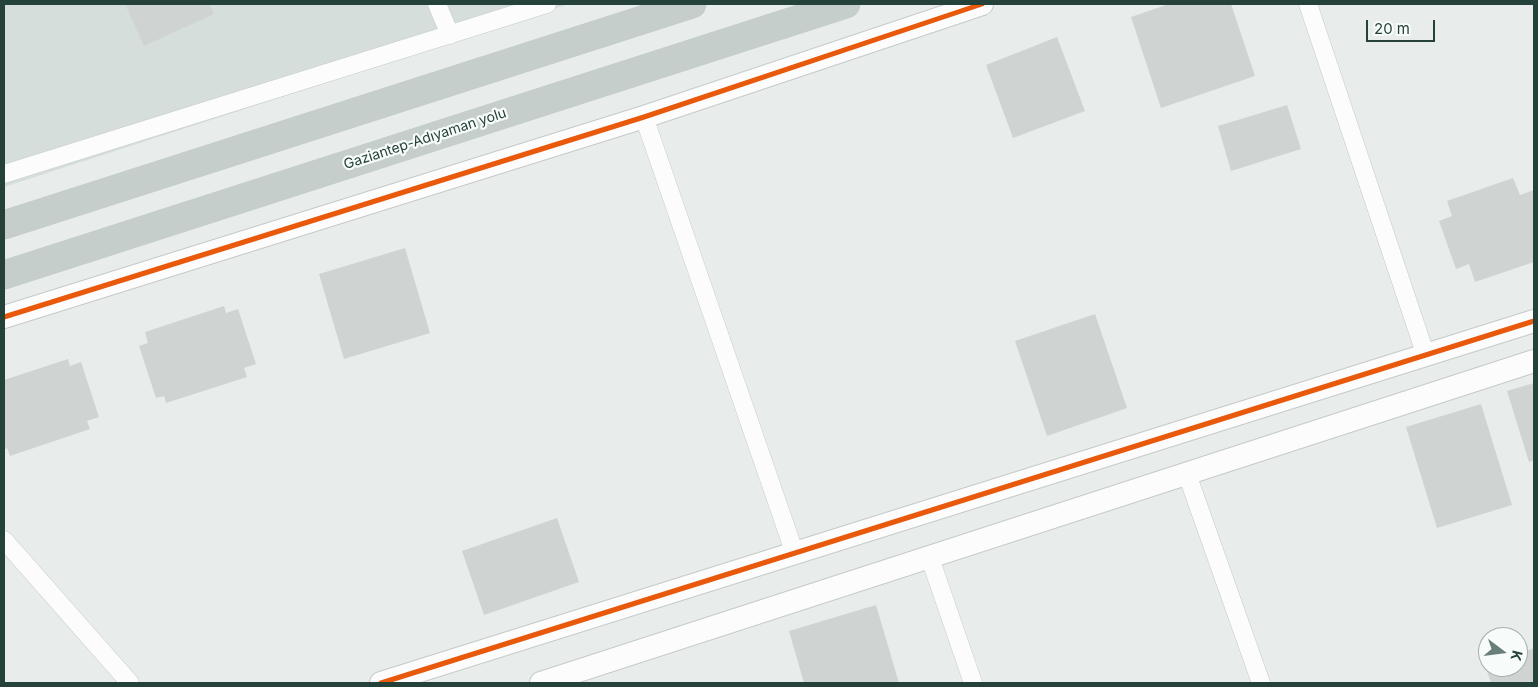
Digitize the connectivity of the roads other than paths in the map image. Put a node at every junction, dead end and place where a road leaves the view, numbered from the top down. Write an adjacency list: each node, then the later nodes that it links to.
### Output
1 (437, 4): 7 (street)
2 (548, 4): 7 (street)
3 (692, 4): 10 (highway)
4 (846, 4): 11 (highway, Gaziantep-Adıyaman yolu)
5 (982, 4): 8 (street)
6 (1308, 4): 14 (street)
7 (450, 35): 9 (street)
8 (644, 117): 12 (street); 18 (street)
9 (4, 174)
10 (4, 225)
11 (4, 275)
12 (4, 317)
13 (1534, 321): 14 (street)
14 (1426, 356): 18 (street)
15 (1534, 362): 16 (street)
16 (1187, 474): 19 (street); 24 (street)
17 (4, 540): 20 (street)
18 (795, 554): 21 (street)
19 (930, 558): 22 (street); 23 (street)
20 (130, 683)
21 (382, 683)
22 (541, 683)
23 (972, 683)
24 (1261, 683)

